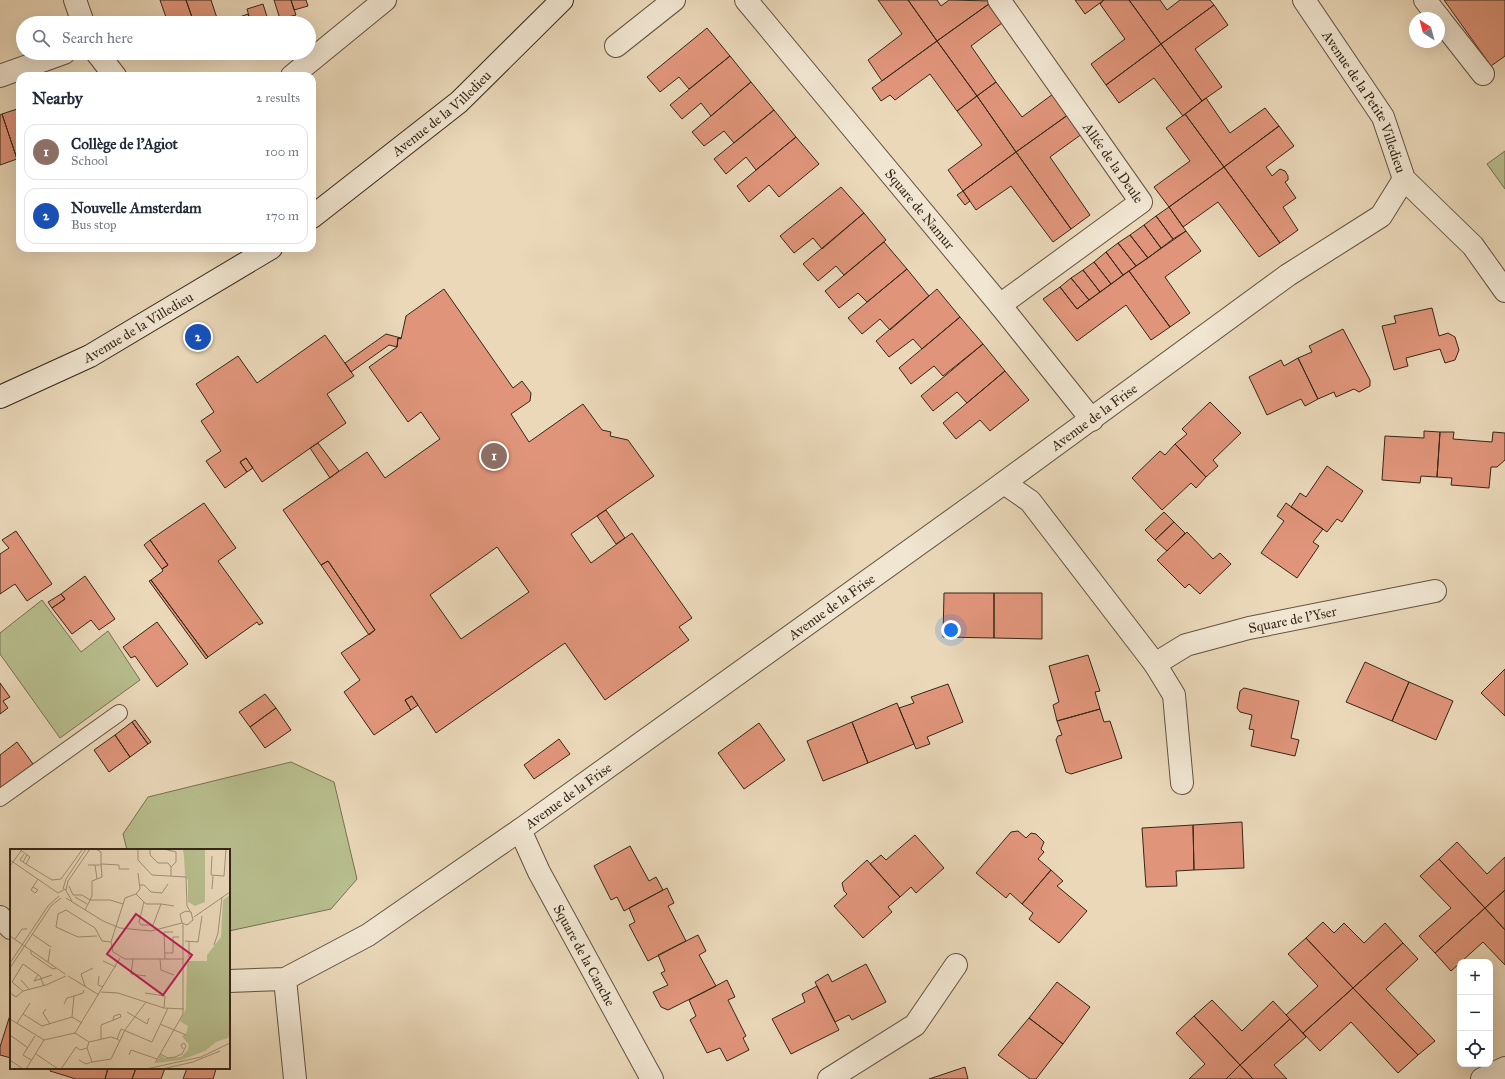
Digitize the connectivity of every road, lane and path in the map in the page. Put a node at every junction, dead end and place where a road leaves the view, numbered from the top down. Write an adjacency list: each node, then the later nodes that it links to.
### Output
1 (75, 0): 10 (street)
2 (385, 0): 13 (street)
3 (562, 0): 22 (street, Avenue de la Villedieu)
4 (674, 0): 12 (street)
5 (746, 0): 25 (street, Square de Namur)
6 (999, 0): 25 (street, Allée de la Deule)
7 (1304, 0): 21 (street, Avenue de la Petite Villedieu)
8 (1425, 0): 9 (street)
9 (1434, 12)
10 (81, 16)
11 (1445, 26): 19 (street)
12 (616, 46)
13 (316, 56)
14 (45, 60): 20 (street)
15 (102, 60): 17 (street)
16 (312, 60): 18 (street)
17 (111, 72)
18 (297, 72)
19 (1483, 74)
20 (0, 76)
21 (1404, 179): 24 (street, Avenue de la Petite Villedieu); 27 (street, Avenue de la Frise)
22 (316, 213)
23 (264, 252): 26 (street, Avenue de la Villedieu)
24 (1505, 290)
25 (1000, 305): 27 (street, Square de Namur)
26 (0, 397)
27 (1092, 420): 28 (street, Avenue de la Frise)
28 (1004, 484): 30 (street); 34 (street, Avenue de la Frise)
29 (1435, 591): 30 (street, Square de l'Yser)
30 (1155, 664): 32 (street)
31 (119, 713): 33 (lane)
32 (1182, 783)
33 (0, 798)
34 (520, 830): 38 (street, Avenue de la Frise); 42 (street, Square de la Canche)
35 (0, 916): 36 (street)
36 (10, 927)
37 (956, 965): 43 (street)
38 (285, 979): 39 (street, Avenue de la Frise); 41 (street)
39 (230, 981)
40 (1505, 1068): 44 (street)
41 (295, 1079)
42 (652, 1079)
43 (829, 1079)
44 (1482, 1079)

